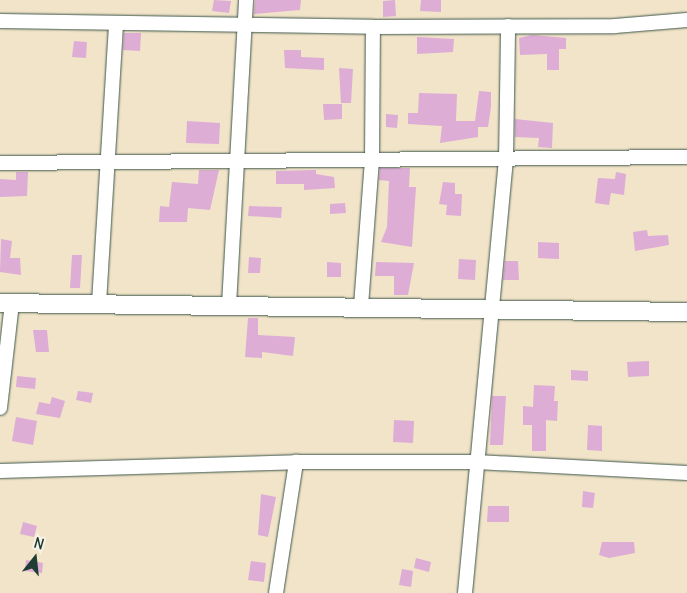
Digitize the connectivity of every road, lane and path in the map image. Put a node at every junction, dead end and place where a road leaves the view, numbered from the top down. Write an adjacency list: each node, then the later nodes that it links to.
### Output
1 (246, 0): 4 (street)
2 (687, 20): 6 (street)
3 (0, 21): 5 (street)
4 (245, 24): 5 (street); 7 (street); 10 (street)
5 (116, 26): 13 (street)
6 (508, 26): 7 (street); 9 (street)
7 (373, 27): 11 (street)
8 (687, 157): 9 (street)
9 (506, 160): 11 (street); 18 (street)
10 (237, 162): 11 (street); 13 (street); 16 (street)
11 (372, 162): 17 (street)
12 (0, 163): 13 (street)
13 (106, 163): 15 (street)
14 (6, 303): 15 (street); 20 (street)
15 (99, 303): 16 (street)
16 (229, 305): 17 (street)
17 (361, 306): 18 (street)
18 (494, 309): 19 (street); 22 (street)
19 (687, 312)
20 (0, 408)
21 (296, 462): 22 (street); 23 (street); 25 (street)
22 (477, 462): 24 (street); 26 (street)
23 (0, 471)
24 (687, 473)
25 (276, 593)
26 (465, 593)

